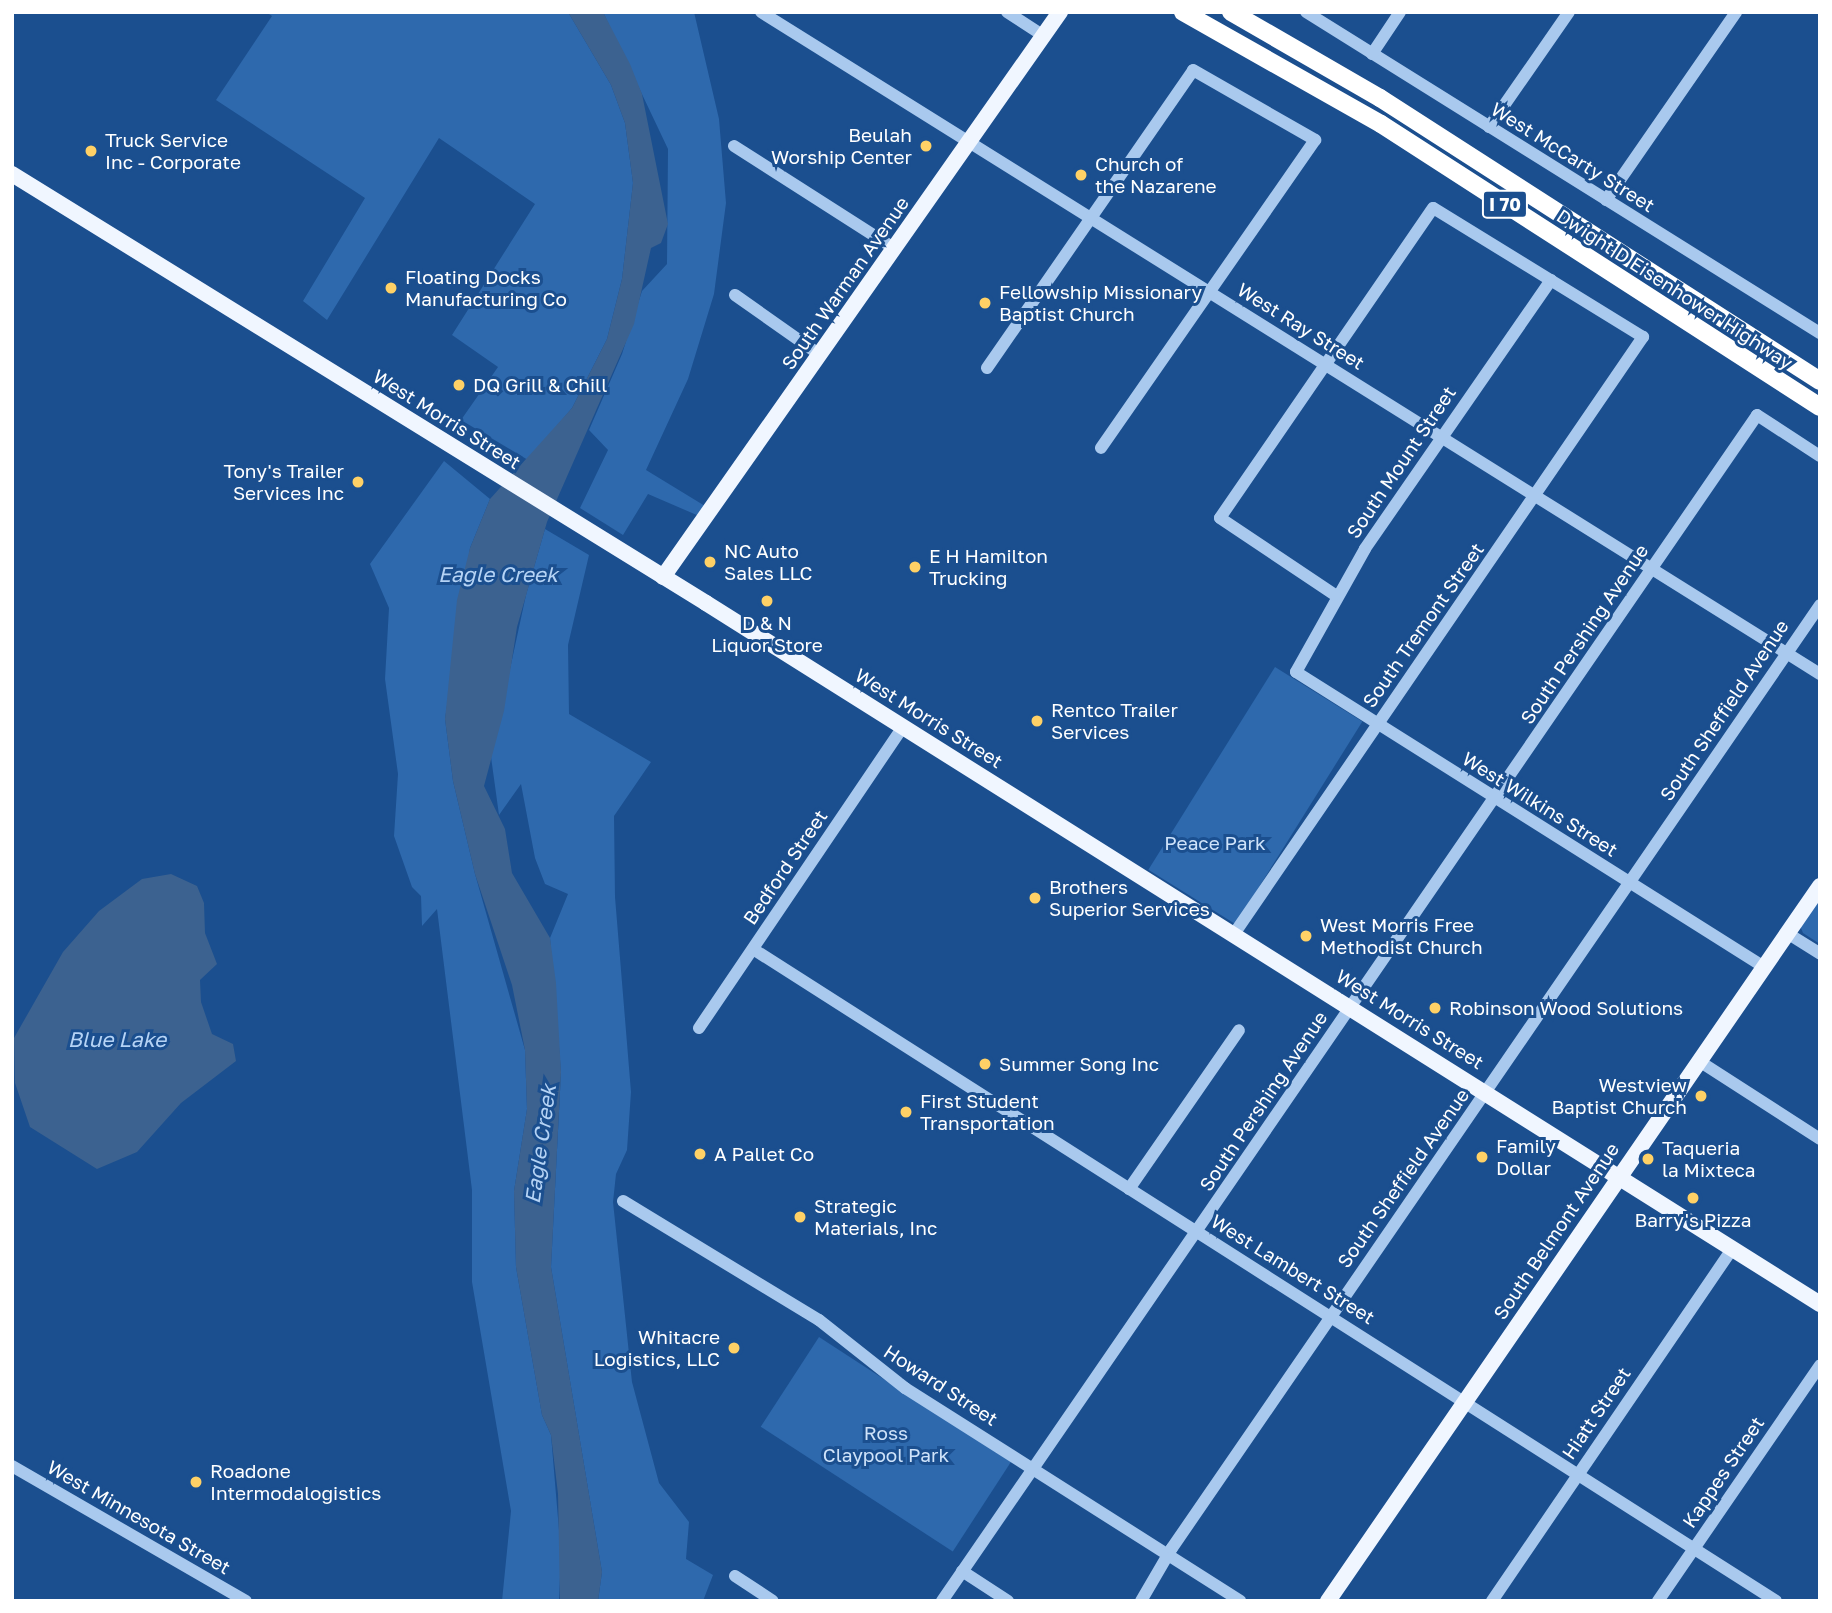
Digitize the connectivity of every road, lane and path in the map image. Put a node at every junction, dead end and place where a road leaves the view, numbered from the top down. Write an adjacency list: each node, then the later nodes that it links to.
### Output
1 (761, 12): 13 (street, West Ray Street)
2 (1007, 12): 10 (street)
3 (1060, 12): 10 (main road, South Warman Avenue)
4 (1183, 12): 27 (highway, Dwight D Eisenhower Highway / I 70)
5 (1231, 12): 26 (highway, Dwight D Eisenhower Highway / I 70)
6 (1306, 12): 11 (street, West McCarty Street)
7 (1400, 12): 11 (street)
8 (1569, 12): 12 (street)
9 (1735, 12): 16 (street)
10 (1044, 36): 13 (main road, South Warman Avenue)
11 (1372, 54): 12 (street, West McCarty Street)
12 (1489, 127): 16 (street, West McCarty Street)
13 (969, 143): 17 (street, West Ray Street); 18 (main road, South Warman Avenue)
14 (734, 146): 18 (street)
15 (12, 174): 33 (main road, West Morris Street)
16 (1606, 200): 22 (street, West McCarty Street)
17 (1090, 218): 20 (street, West Ray Street); 20 (street); 25 (street)
18 (895, 249): 23 (main road, South Warman Avenue)
19 (1551, 280): 24 (street); 28 (street, South Mount Street); 31 (street, South Tremont Street)
20 (1209, 292): 24 (street, West Ray Street); 29 (street)
21 (735, 295): 23 (street)
22 (1818, 329)
23 (820, 355): 33 (main road, South Warman Avenue)
24 (1325, 364): 28 (street, West Ray Street); 34 (street)
25 (987, 368)
26 (1820, 381)
27 (1820, 407)
28 (1441, 437): 31 (street, West Ray Street); 34 (street, South Mount Street)
29 (1101, 448)
30 (1820, 456): 32 (street, South Pershing Avenue)
31 (1535, 495): 32 (street, West Ray Street); 39 (street, South Tremont Street)
32 (1652, 569): 36 (street, West Ray Street); 41 (street, South Pershing Avenue)
33 (663, 577): 40 (main road, West Morris Street)
34 (1335, 595): 37 (street, South Mount Street)
35 (1820, 605): 36 (street, South Sheffield Avenue)
36 (1787, 653): 38 (street, West Ray Street); 42 (street, South Sheffield Avenue)
37 (1296, 673): 39 (street, West Wilkins Street)
38 (1820, 674)
39 (1377, 726): 41 (street, West Wilkins Street); 45 (street, South Tremont Street)
40 (903, 727): 45 (main road, West Morris Street); 46 (street, Bedford Street)
41 (1495, 798): 42 (street, West Wilkins Street); 49 (street, South Pershing Avenue)
42 (1630, 883): 48 (street, West Wilkins Street); 53 (street, South Sheffield Avenue)
43 (1820, 886): 44 (main road, South Belmont Avenue)
44 (1787, 933): 47 (street); 48 (main road, South Belmont Avenue)
45 (1234, 934): 49 (main road, West Morris Street)
46 (752, 949): 50 (street, Bedford Street); 56 (street, West Lambert Street)
47 (1820, 954)
48 (1763, 967): 52 (main road, South Belmont Avenue)
49 (1350, 1007): 53 (main road, West Morris Street); 58 (street, South Pershing Avenue)
50 (699, 1028)
51 (1239, 1030): 56 (street)
52 (1699, 1061): 54 (street); 55 (main road, South Belmont Avenue)
53 (1486, 1091): 55 (main road, West Morris Street); 61 (street, South Sheffield Avenue)
54 (1820, 1139)
55 (1620, 1176): 59 (main road, West Morris Street); 63 (main road, South Belmont Avenue)
56 (1129, 1189): 58 (street, West Lambert Street)
57 (622, 1201): 65 (street, Howard Street)
58 (1197, 1231): 61 (street, West Lambert Street); 65 (street, South Pershing Avenue)
59 (1733, 1248): 60 (main road, West Morris Street); 66 (street, Hiatt Street)
60 (1820, 1304)
61 (1331, 1316): 63 (street, West Lambert Street); 68 (street, South Sheffield Avenue)
62 (1820, 1365): 67 (street, Kappes Street)
63 (1466, 1400): 66 (street, West Lambert Street); 77 (main road, South Belmont Avenue)
64 (12, 1466): 71 (street, West Minnesota Street)
65 (1034, 1468): 68 (street, Howard Street); 69 (street, South Pershing Avenue)
66 (1579, 1473): 67 (street, West Lambert Street); 78 (street, Hiatt Street)
67 (1695, 1548): 79 (street, Kappes Street); 80 (street, West Lambert Street)
68 (1169, 1555): 75 (street, South Sheffield Avenue); 76 (street, Howard Street)
69 (962, 1571): 73 (street, South Pershing Avenue); 74 (street)
70 (735, 1576): 72 (street)
71 (246, 1601)
72 (773, 1601)
73 (942, 1601)
74 (1008, 1601)
75 (1141, 1601)
76 (1240, 1601)
77 (1328, 1601)
78 (1492, 1601)
79 (1658, 1601)
80 (1776, 1601)

